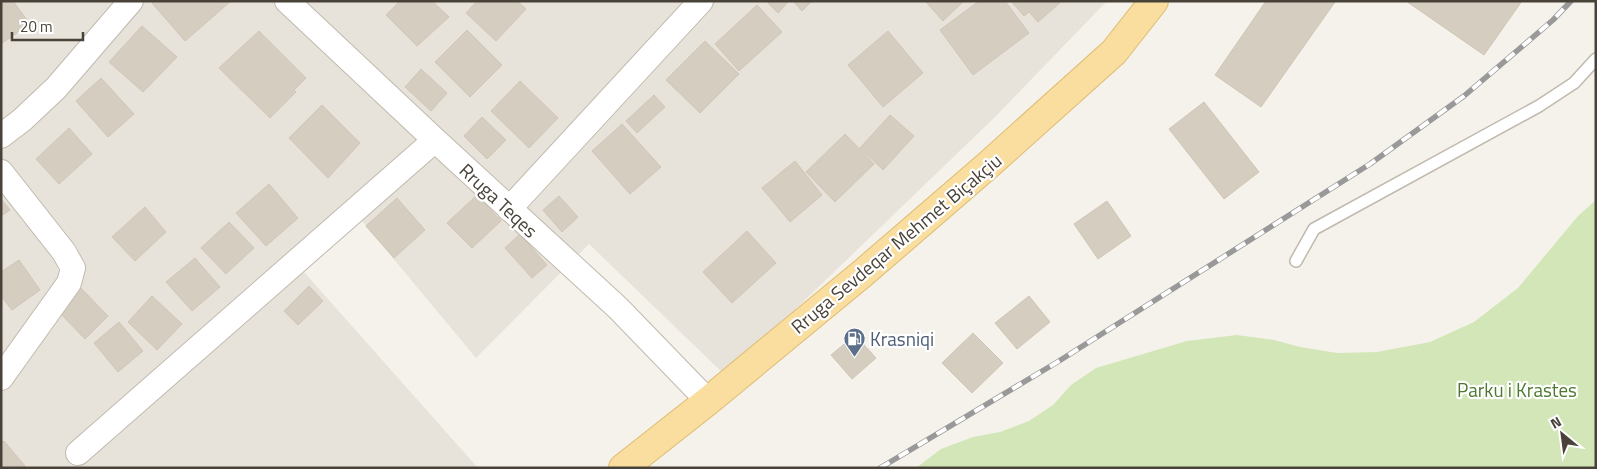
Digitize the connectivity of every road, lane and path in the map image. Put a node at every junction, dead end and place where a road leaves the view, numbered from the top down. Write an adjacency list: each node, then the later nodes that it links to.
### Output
1 (131, 1): 6 (street)
2 (287, 1): 7 (street, Rruga Teqes)
3 (701, 1): 9 (street)
4 (1154, 1): 12 (main road, Rruga Sevdeqar Mehmet Biçakçiu)
5 (1596, 59): 10 (lane)
6 (1, 136)
7 (435, 140): 9 (street, Rruga Teqes); 13 (street)
8 (1, 172): 11 (street)
9 (509, 209): 12 (street, Rruga Teqes)
10 (1296, 261)
11 (1, 378)
12 (708, 400): 14 (main road, Rruga Sevdeqar Mehmet Biçakçiu)
13 (78, 453)
14 (623, 468)

